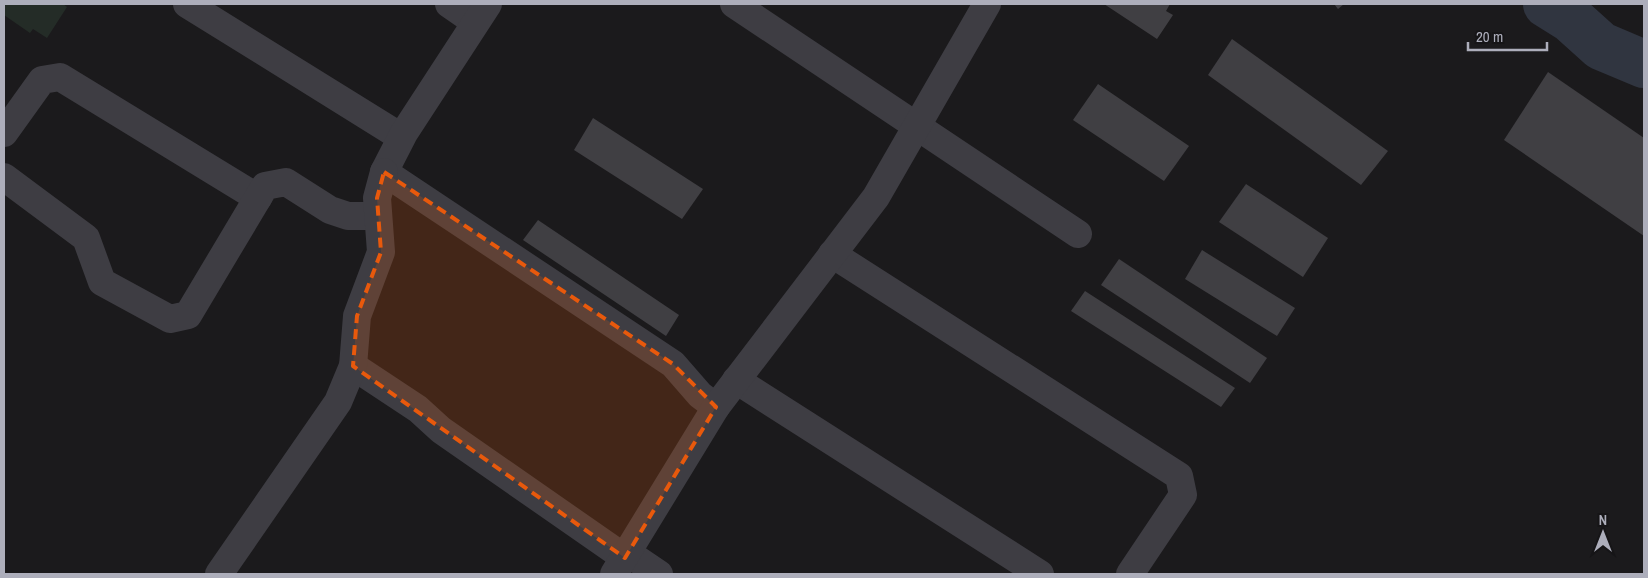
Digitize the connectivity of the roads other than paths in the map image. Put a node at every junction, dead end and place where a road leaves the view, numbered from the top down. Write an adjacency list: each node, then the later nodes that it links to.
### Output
1 (187, 4): 8 (street)
2 (449, 4): 5 (street)
3 (734, 4): 6 (street)
4 (986, 4): 6 (street)
5 (481, 13): 8 (street)
6 (916, 127): 13 (street); 14 (street)
7 (4, 133): 11 (street)
8 (401, 138): 9 (street)
9 (384, 172): 12 (street); 17 (street)
10 (4, 177): 11 (street)
11 (258, 198): 12 (street)
12 (377, 216): 15 (street)
13 (1078, 234)
14 (832, 254): 16 (street); 22 (street)
15 (352, 366): 18 (street); 19 (street)
16 (736, 380): 17 (street); 21 (street)
17 (716, 408): 18 (street)
18 (622, 562): 20 (street)
19 (219, 574)
20 (660, 574)
21 (1040, 574)
22 (1130, 574)

